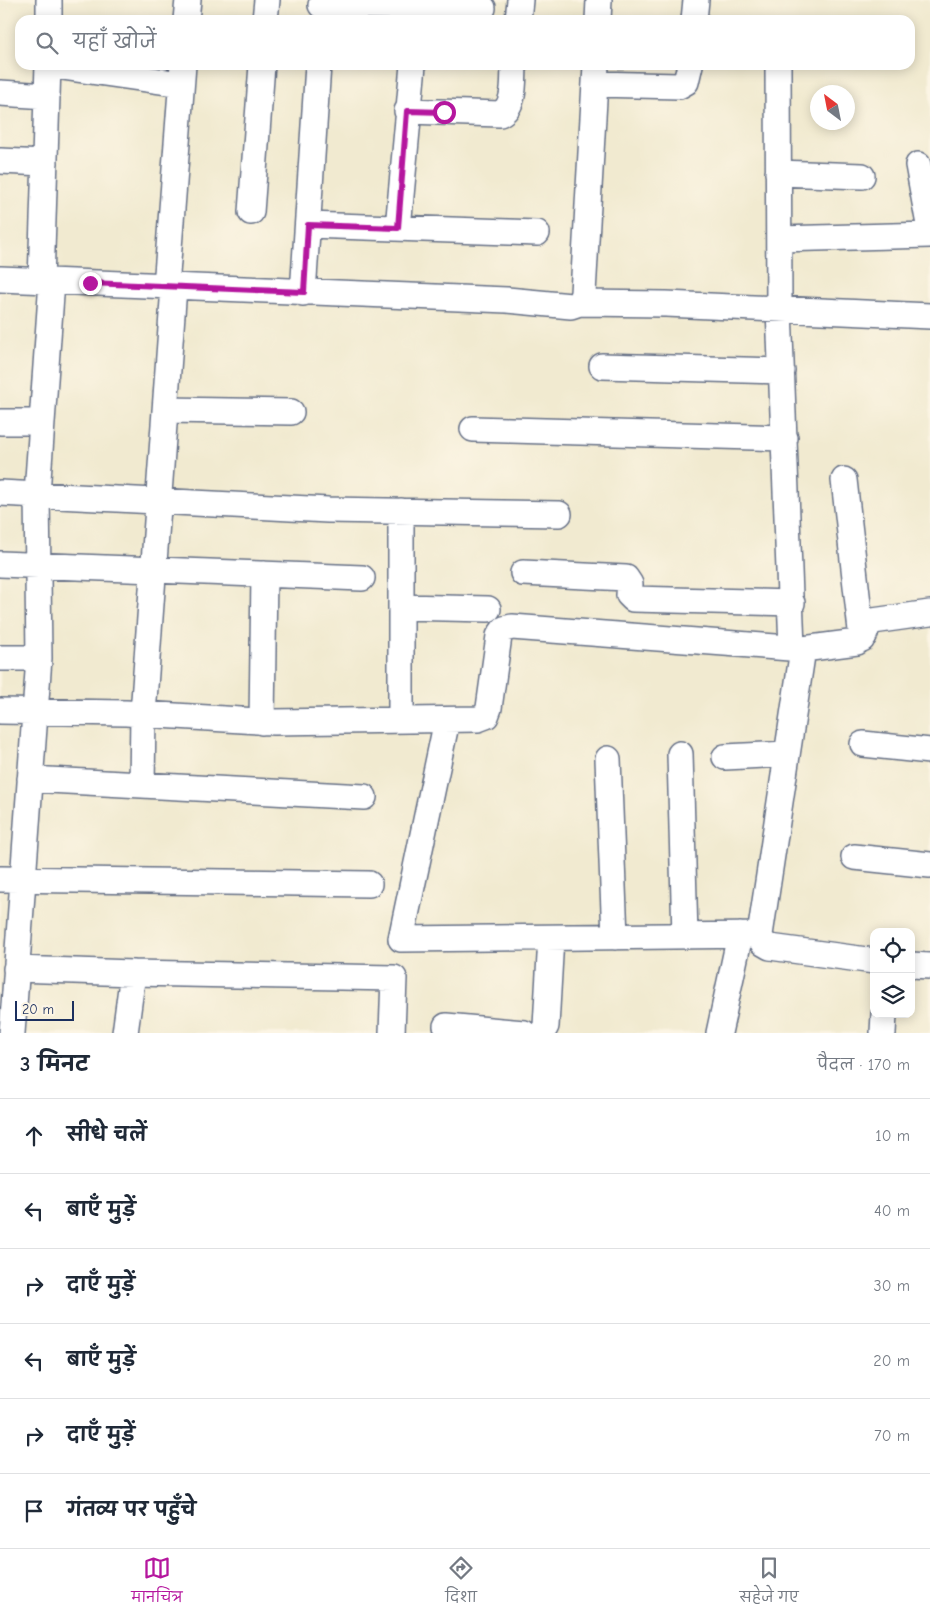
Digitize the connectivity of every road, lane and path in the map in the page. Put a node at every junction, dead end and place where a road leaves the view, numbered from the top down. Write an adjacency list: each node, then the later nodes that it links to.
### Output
1 (49, 0): 9 (street)
2 (188, 0): 10 (street)
3 (267, 0): 11 (street)
4 (520, 0): 12 (street)
5 (599, 0): 13 (street)
6 (696, 0): 14 (street)
7 (321, 8): 8 (street)
8 (482, 8)
9 (49, 15)
10 (186, 15)
11 (266, 15)
12 (518, 15)
13 (598, 15)
14 (694, 15)
15 (48, 70): 26 (street)
16 (122, 70): 23 (street)
17 (262, 70): 33 (street)
18 (318, 70): 34 (street)
19 (412, 70): 27 (street)
20 (514, 70): 27 (street)
21 (690, 70): 24 (street)
22 (778, 70): 31 (street)
23 (182, 74): 42 (street)
24 (595, 75): 44 (street)
25 (0, 93): 26 (street)
26 (47, 96): 29 (street)
27 (407, 111): 35 (street)
28 (0, 161): 29 (street)
29 (45, 163): 41 (street)
30 (918, 165): 36 (street)
31 (778, 172): 32 (street); 39 (street)
32 (862, 176)
33 (251, 212)
34 (308, 225): 35 (street); 43 (street)
35 (398, 228): 37 (street)
36 (930, 230)
37 (537, 234)
38 (930, 234): 39 (street)
39 (779, 239): 45 (street)
40 (0, 278): 41 (street)
41 (46, 281): 42 (street); 52 (street)
42 (170, 287): 43 (street); 49 (street)
43 (304, 292): 44 (street)
44 (580, 303): 45 (street)
45 (779, 309): 46 (street); 48 (street)
46 (930, 316)
47 (602, 366): 48 (street)
48 (782, 371): 54 (street)
49 (166, 410): 50 (street); 58 (street)
50 (291, 412)
51 (0, 422): 52 (street)
52 (42, 422): 57 (street)
53 (473, 430): 54 (street)
54 (785, 438): 67 (street)
55 (844, 480): 71 (street)
56 (0, 493): 57 (street)
57 (37, 494): 58 (street); 62 (street)
58 (159, 500): 59 (street); 63 (street)
59 (402, 511): 60 (street); 68 (street)
60 (559, 514)
61 (0, 564): 62 (street)
62 (38, 564): 63 (street); 74 (street)
63 (154, 570): 65 (street); 77 (street)
64 (523, 573): 67 (street)
65 (264, 574): 66 (street); 80 (street)
66 (362, 578)
67 (792, 603): 72 (street)
68 (401, 607): 69 (street); 78 (street)
69 (488, 608)
70 (930, 613): 71 (street)
71 (862, 639): 72 (street)
72 (798, 648): 79 (street); 84 (street)
73 (0, 658): 74 (street)
74 (39, 658): 76 (street)
75 (0, 711): 76 (street)
76 (36, 711): 77 (street); 87 (street)
77 (143, 714): 80 (street); 88 (street)
78 (402, 720): 79 (street); 80 (street)
79 (447, 720): 98 (street)
80 (262, 722)
81 (864, 744): 82 (street)
82 (930, 750)
83 (680, 754): 95 (street)
84 (787, 754): 85 (street); 94 (street)
85 (725, 757)
86 (608, 758): 96 (street)
87 (30, 779): 88 (street); 92 (street)
88 (142, 785): 89 (street)
89 (364, 797)
90 (854, 857): 91 (street)
91 (930, 865)
92 (11, 878): 93 (street); 99 (street)
93 (370, 884)
94 (750, 935): 95 (street); 100 (street); 112 (street)
95 (685, 936): 96 (street)
96 (615, 937): 97 (street)
97 (551, 938): 98 (street); 111 (street)
98 (401, 939): 104 (street)
99 (11, 955): 103 (street); 106 (street)
100 (870, 960)
101 (915, 964): 102 (street)
102 (930, 966)
103 (133, 973): 104 (street); 108 (street)
104 (394, 978): 109 (street)
105 (884, 1018): 113 (street)
106 (8, 1023)
107 (446, 1026): 110 (street)
108 (125, 1033)
109 (392, 1033)
110 (524, 1033)
111 (542, 1033)
112 (719, 1033)
113 (883, 1033)

